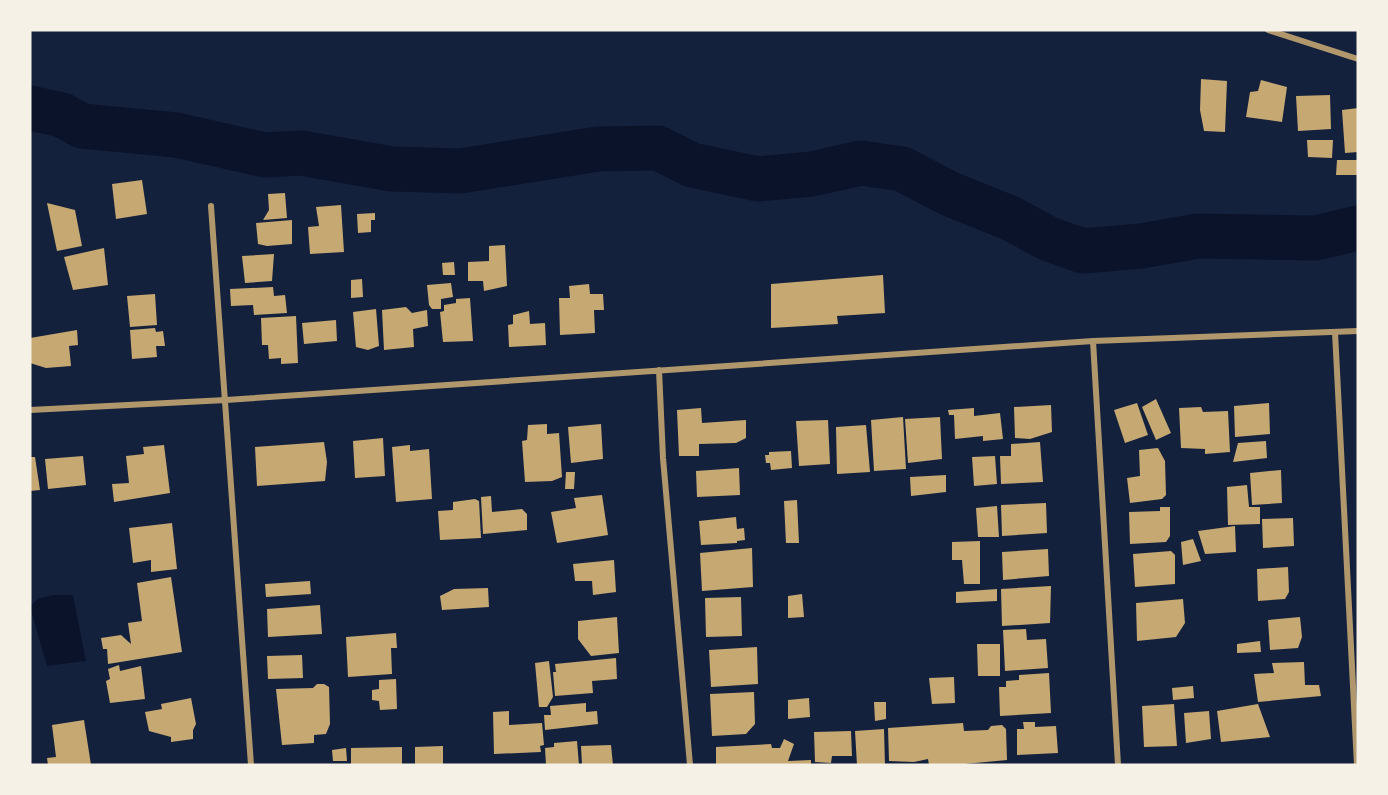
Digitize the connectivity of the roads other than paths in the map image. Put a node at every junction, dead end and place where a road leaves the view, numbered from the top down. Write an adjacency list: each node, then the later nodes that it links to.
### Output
1 (1268, 30): 2 (street)
2 (1358, 59)
3 (211, 206): 8 (street)
4 (1358, 331): 5 (street)
5 (1335, 332): 6 (street); 13 (street)
6 (1093, 340): 7 (street); 12 (street)
7 (660, 370): 8 (street); 11 (street)
8 (226, 400): 9 (street); 10 (street)
9 (30, 410)
10 (251, 765)
11 (690, 765)
12 (1118, 765)
13 (1357, 765)

